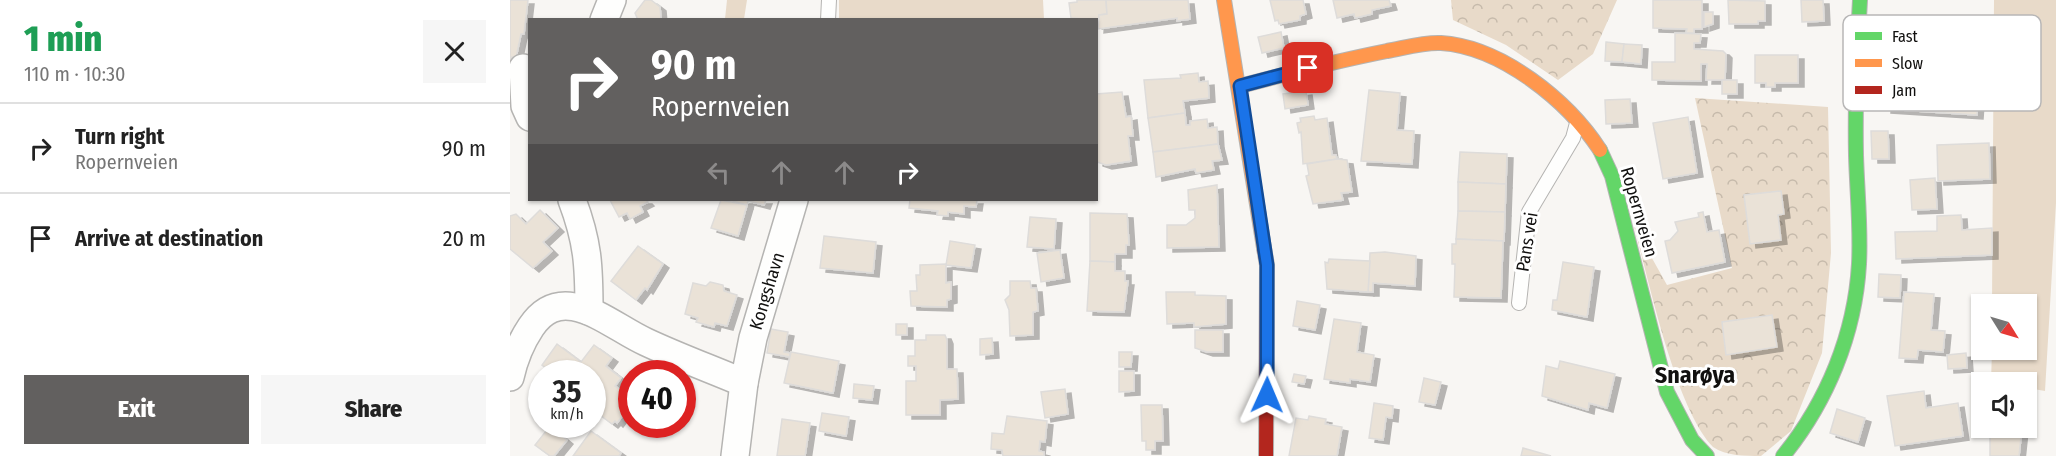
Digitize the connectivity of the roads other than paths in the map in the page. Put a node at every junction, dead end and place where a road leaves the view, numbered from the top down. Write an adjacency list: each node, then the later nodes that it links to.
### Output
1 (612, 0): 6 (street)
2 (829, 0): 7 (lane)
3 (1224, 0): 9 (street)
4 (1860, 0): 5 (street)
5 (1859, 15)
6 (605, 18)
7 (828, 18)
8 (523, 68): 11 (street)
9 (1240, 86): 12 (street, Ropernveien); 20 (street)
10 (1857, 111): 22 (street)
11 (528, 113)
12 (1577, 121): 15 (lane, Pans vei); 21 (street, Ropernveien)
13 (572, 201): 16 (street)
14 (794, 201): 18 (street, Kongshavn)
15 (1519, 303)
16 (589, 311): 17 (street); 18 (street)
17 (510, 377)
18 (744, 382): 19 (street, Kongshavn)
19 (735, 456)
20 (1266, 456)
21 (1707, 456)
22 (1783, 456)

